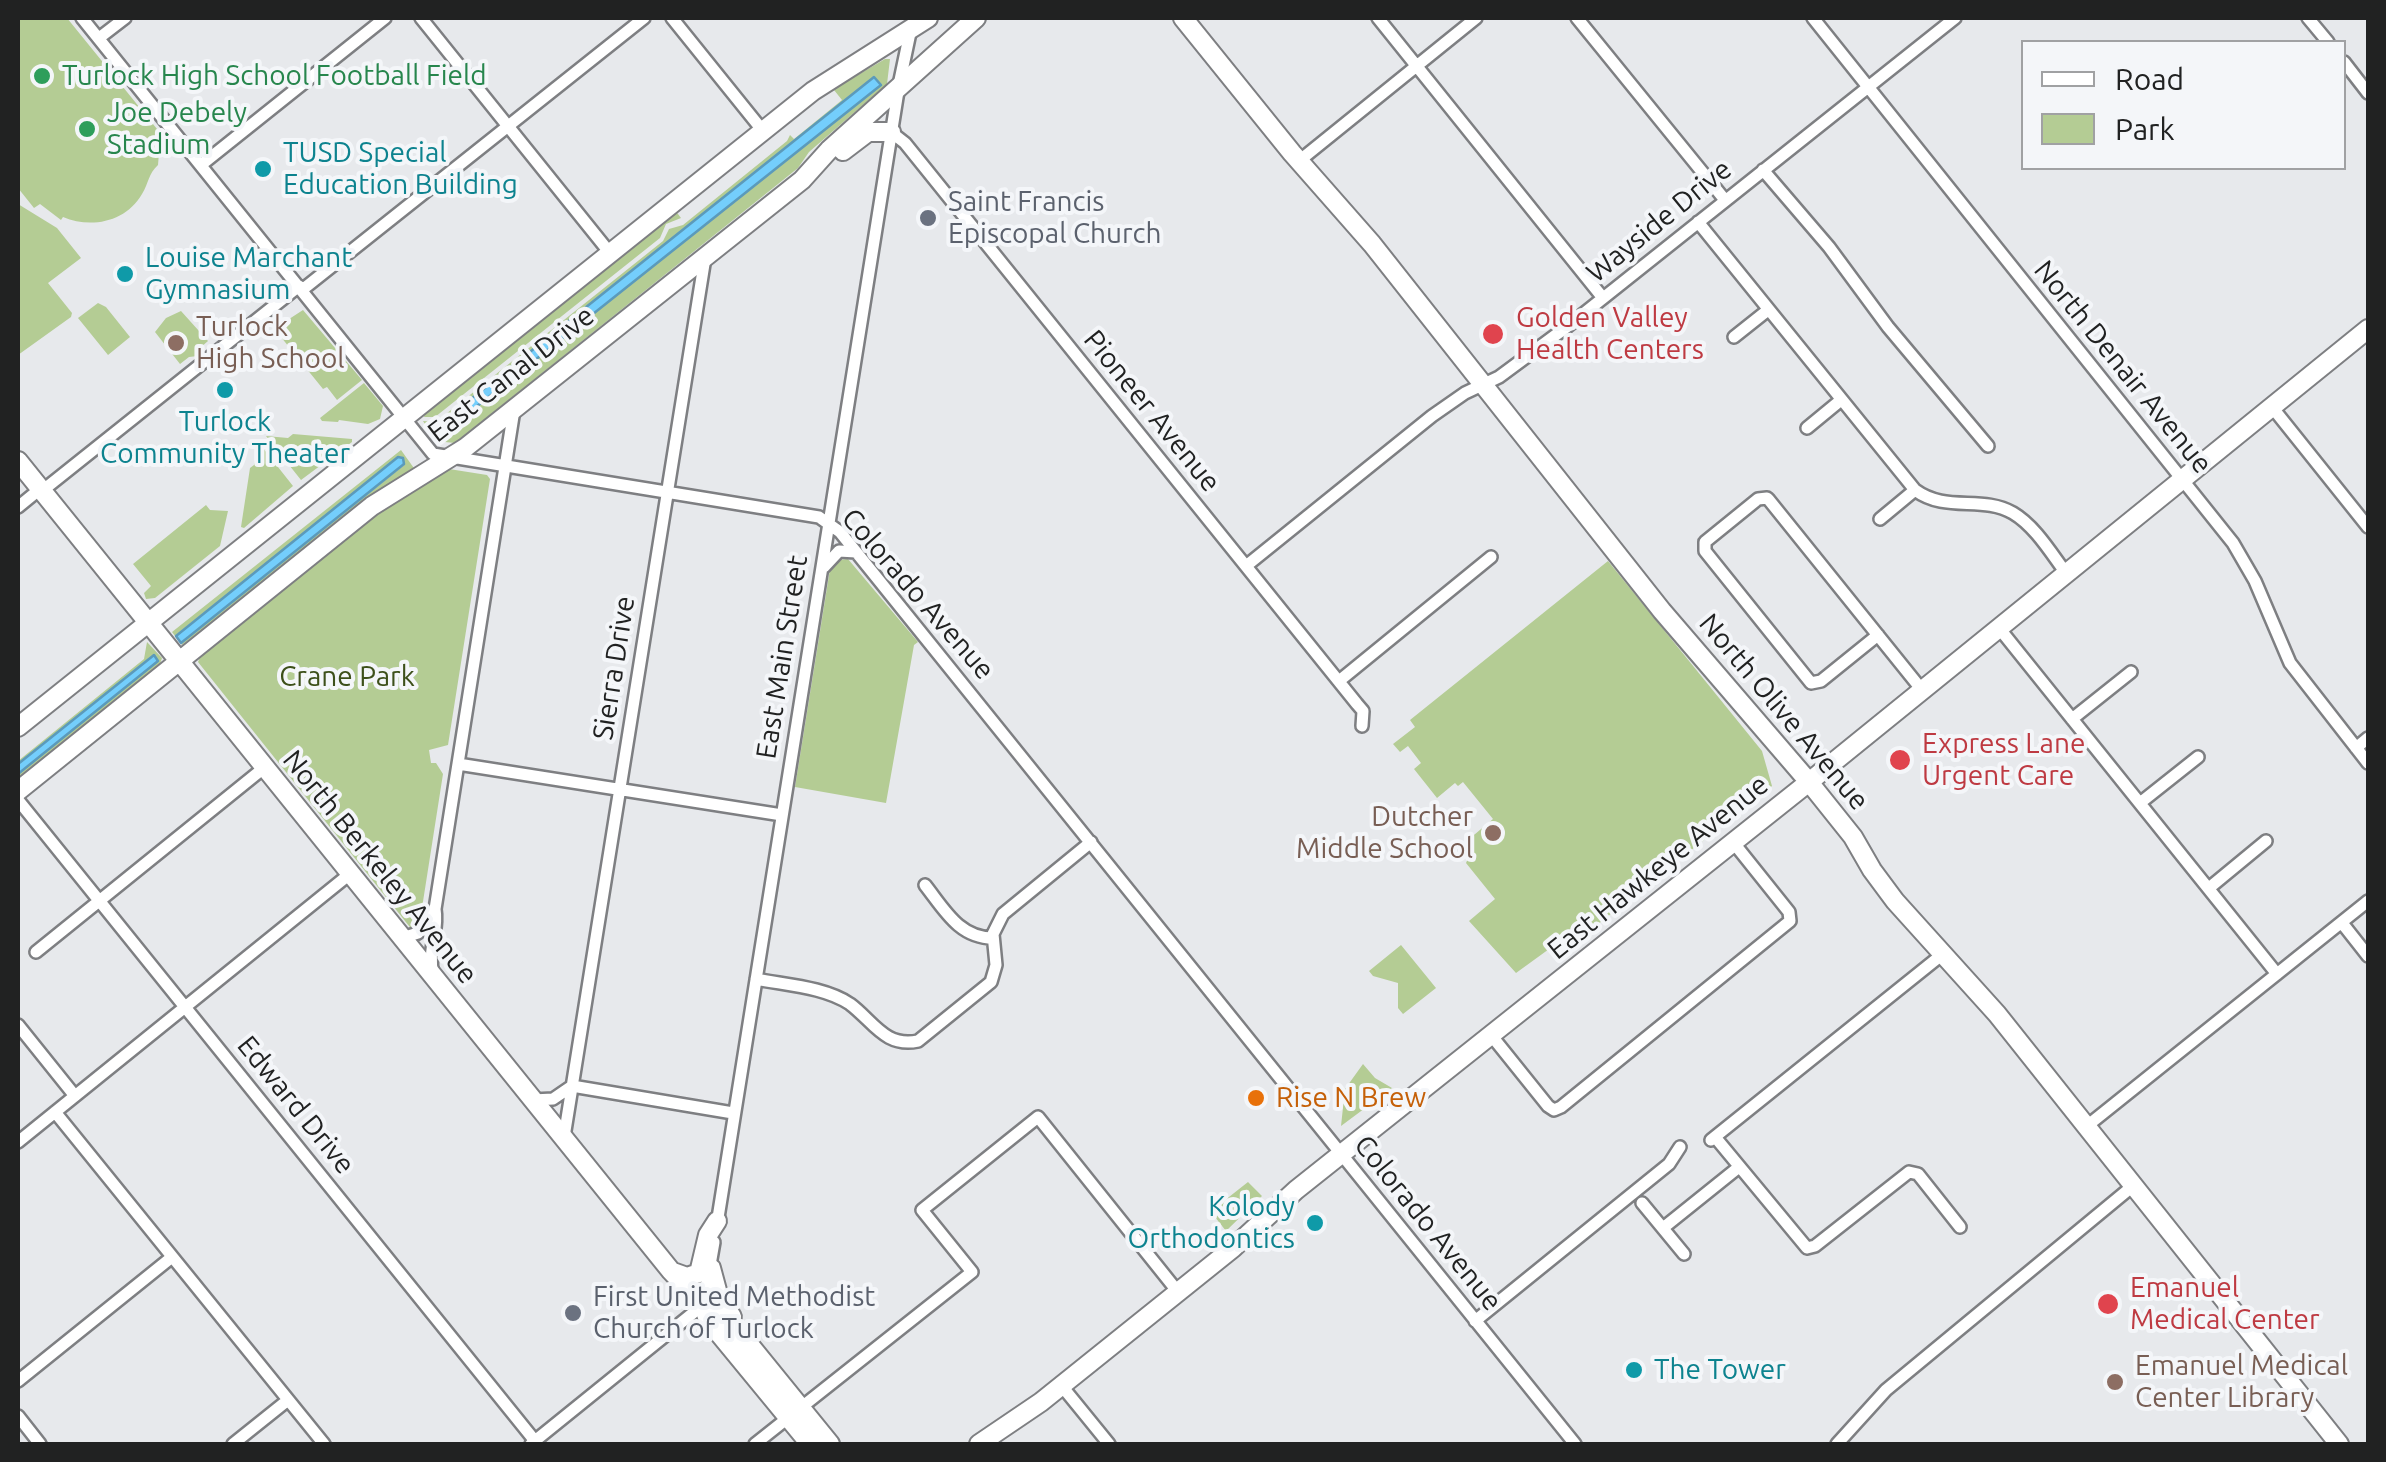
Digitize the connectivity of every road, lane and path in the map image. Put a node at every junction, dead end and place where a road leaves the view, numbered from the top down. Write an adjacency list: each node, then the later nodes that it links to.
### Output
1 (82, 18): 17 (street)
2 (125, 18): 17 (street)
3 (385, 18): 28 (street)
4 (421, 18): 24 (street)
5 (644, 18): 24 (street)
6 (672, 18): 25 (street)
7 (928, 18): 16 (street, East Canal Drive)
8 (976, 18): 21 (street, East Canal Drive)
9 (1182, 18): 27 (street, North Olive Avenue)
10 (1378, 18): 20 (street)
11 (1476, 18): 20 (street)
12 (1577, 18): 31 (street)
13 (1813, 18): 22 (street, North Denair Avenue)
14 (1955, 18): 22 (street, Wayside Drive)
15 (2308, 18): 18 (street)
16 (912, 22): 21 (street, East Main Street); 25 (street, East Canal Drive)
17 (99, 38): 28 (street)
18 (2326, 40)
19 (2346, 65): 23 (street)
20 (1416, 66): 27 (street); 36 (street)
21 (899, 86): 26 (street, East Main Street); 30 (street, East Canal Drive)
22 (1868, 87): 29 (street, Wayside Drive); 50 (street, North Denair Avenue)
23 (2368, 93)
24 (508, 126): 33 (street); 35 (street)
25 (763, 131): 33 (street, East Canal Drive)
26 (891, 132): 30 (street); 56 (street, East Main Street); 60 (street, Pioneer Avenue)
27 (1299, 161): 40 (street, North Olive Avenue)
28 (201, 166): 35 (street)
29 (1763, 170): 31 (street, Wayside Drive); 46 (street)
30 (802, 180): 34 (street, East Canal Drive)
31 (1725, 200): 32 (street, Wayside Drive)
32 (1698, 222): 36 (street, Wayside Drive); 37 (street)
33 (610, 252): 44 (street, East Canal Drive)
34 (705, 257): 43 (street, East Canal Drive); 53 (street, Sierra Drive)
35 (301, 288): 44 (street); 51 (street)
36 (1603, 298): 40 (street, Wayside Drive)
37 (1768, 310): 39 (street); 41 (street)
38 (2367, 334): 42 (street, East Hawkeye Avenue)
39 (1734, 337)
40 (1481, 386): 60 (street, Wayside Drive); 79 (street, North Olive Avenue)
41 (1841, 400): 45 (street); 52 (street)
42 (2272, 407): 50 (street, East Hawkeye Avenue); 57 (street)
43 (514, 410): 47 (street, East Canal Drive); 49 (street)
44 (404, 418): 47 (street); 63 (street, East Canal Drive)
45 (1807, 428)
46 (1988, 446)
47 (449, 458): 49 (street, Colorado Avenue); 66 (street, East Canal Drive)
48 (18, 461): 51 (street, North Berkeley Avenue)
49 (505, 466): 53 (street, Colorado Avenue); 77 (street)
50 (2182, 480): 62 (street, East Hawkeye Avenue); 74 (street, North Denair Avenue)
51 (41, 490): 54 (street); 63 (street, North Berkeley Avenue)
52 (1915, 490): 55 (street); 62 (street)
53 (668, 492): 56 (street, Colorado Avenue); 80 (street, Sierra Drive)
54 (18, 507)
55 (1880, 519)
56 (830, 522): 58 (street, Colorado Avenue); 61 (street, East Main Street)
57 (2368, 527)
58 (856, 552): 61 (street); 86 (street, Colorado Avenue)
59 (1491, 557): 68 (street)
60 (1246, 566): 68 (street, Pioneer Avenue)
61 (822, 571): 84 (street, East Main Street)
62 (2066, 573): 64 (street, East Hawkeye Avenue)
63 (148, 622): 66 (street, North Berkeley Avenue); 72 (street, East Canal Drive)
64 (1999, 628): 69 (street, East Hawkeye Avenue); 70 (street)
65 (1878, 635): 65 (street); 69 (street)
66 (180, 660): 78 (street, North Berkeley Avenue); 81 (street, East Canal Drive)
67 (2131, 672): 70 (street)
68 (1339, 681): 71 (street, Pioneer Avenue)
69 (1922, 690): 79 (street, East Hawkeye Avenue)
70 (2072, 719): 83 (street)
71 (1362, 726)
72 (18, 727)
73 (2368, 738): 74 (street)
74 (2356, 748): 76 (street, North Denair Avenue)
75 (2198, 757): 83 (street)
76 (2368, 763)
77 (458, 764): 80 (street); 93 (street)
78 (265, 767): 88 (street, North Berkeley Avenue); 91 (street)
79 (1809, 782): 87 (street, East Hawkeye Avenue); 98 (street, North Olive Avenue)
80 (620, 789): 84 (street); 106 (street, Sierra Drive)
81 (18, 792)
82 (18, 800): 91 (street, Edward Drive)
83 (2140, 804): 90 (street)
84 (782, 814): 102 (street, East Main Street)
85 (2266, 841): 90 (street)
86 (1091, 842): 96 (street); 115 (street, Colorado Avenue)
87 (1733, 842): 105 (street, East Hawkeye Avenue); 105 (street)
88 (351, 873): 95 (street, North Berkeley Avenue); 103 (street)
89 (925, 885): 96 (street)
90 (2208, 888): 100 (street)
91 (98, 901): 97 (street); 103 (street, Edward Drive)
92 (2368, 901): 94 (street)
93 (435, 908): 95 (street); 101 (street)
94 (2342, 922): 99 (street); 100 (street)
95 (402, 938): 101 (street, North Berkeley Avenue)
96 (993, 938): 102 (street)
97 (36, 952)
98 (1944, 953): 111 (street, North Olive Avenue); 116 (street)
99 (2368, 956)
100 (2277, 974): 111 (street)
101 (434, 978): 108 (street, North Berkeley Avenue)
102 (756, 979): 110 (street, East Main Street)
103 (184, 1008): 107 (street); 135 (street, Edward Drive)
104 (18, 1025): 107 (street)
105 (1492, 1035): 115 (street, East Hawkeye Avenue)
106 (572, 1086): 108 (street); 110 (street); 112 (street, Sierra Drive)
107 (74, 1096): 109 (street)
108 (533, 1100): 112 (street, North Berkeley Avenue)
109 (55, 1112): 113 (street); 123 (street)
110 (733, 1113): 119 (street, East Main Street)
111 (2087, 1126): 117 (street, North Olive Avenue)
112 (564, 1138): 125 (street, North Berkeley Avenue)
113 (18, 1142)
114 (1680, 1147): 128 (street)
115 (1340, 1155): 126 (street, East Hawkeye Avenue); 128 (street, Colorado Avenue)
116 (1739, 1167): 120 (street); 121 (street)
117 (2134, 1185): 145 (street); 146 (street, North Olive Avenue)
118 (1642, 1203): 121 (street)
119 (717, 1221): 124 (street, East Main Street); 125 (street)
120 (1960, 1227)
121 (1663, 1228): 122 (street)
122 (1684, 1254)
123 (172, 1257): 130 (street); 132 (street)
124 (710, 1268): 127 (street, East Main Street); 129 (street)
125 (672, 1271): 127 (street, North Berkeley Avenue)
126 (1178, 1292): 131 (street, East Hawkeye Avenue); 133 (street)
127 (702, 1305): 129 (street, North Berkeley Avenue); 133 (street, North Berkeley Avenue); 135 (street)
128 (1476, 1321): 144 (street, Colorado Avenue)
129 (748, 1342): 133 (street, North Berkeley Avenue)
130 (18, 1381)
131 (1061, 1385): 142 (street, East Hawkeye Avenue); 143 (street)
132 (288, 1400): 137 (street); 138 (street)
133 (795, 1413): 139 (street); 140 (street, North Berkeley Avenue); 141 (street, North Berkeley Avenue)
134 (18, 1416): 136 (street)
135 (533, 1443)
136 (40, 1444)
137 (233, 1444)
138 (324, 1444)
139 (755, 1444)
140 (810, 1444)
141 (830, 1444)
142 (979, 1444)
143 (1109, 1444)
144 (1575, 1444)
145 (1837, 1444)
146 (2339, 1444)

